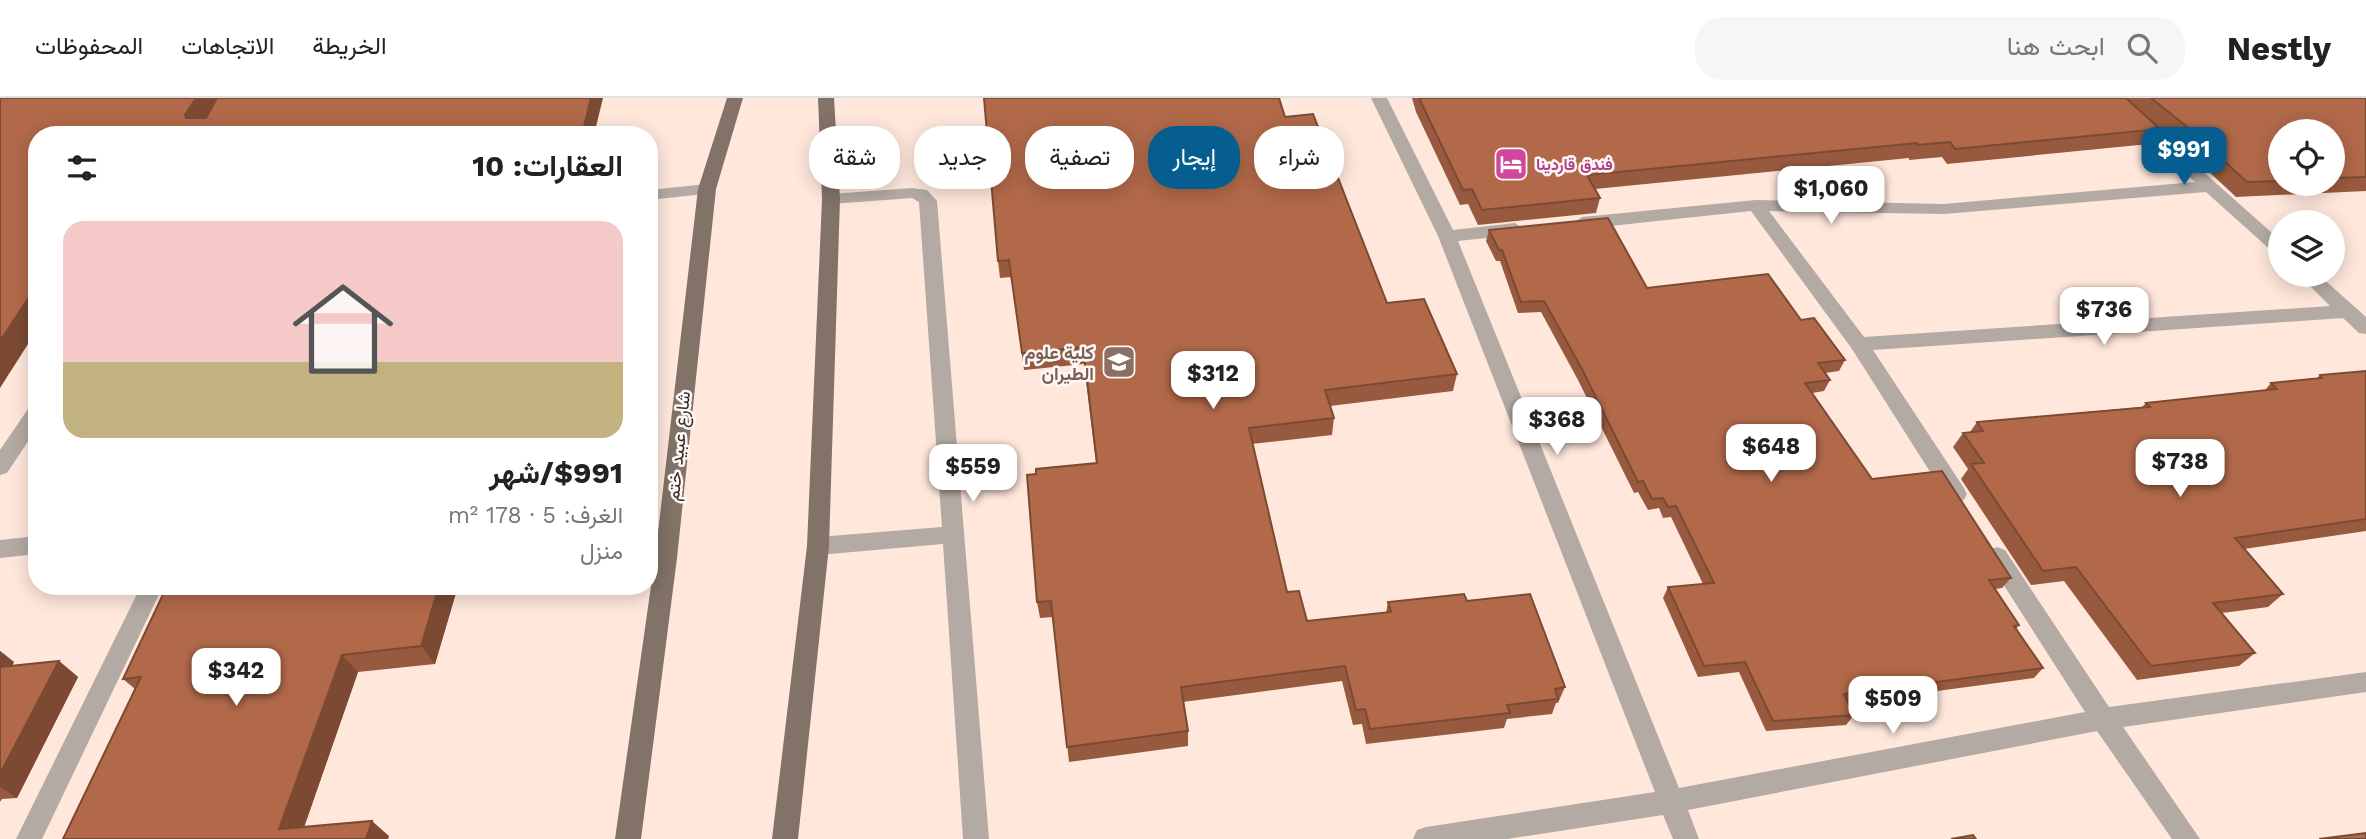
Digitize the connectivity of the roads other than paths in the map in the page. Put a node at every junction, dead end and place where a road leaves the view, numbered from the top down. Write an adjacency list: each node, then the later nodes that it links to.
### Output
1 (735, 98): 6 (main road, شارع عبيد ختم)
2 (826, 98): 8 (main road)
3 (1379, 98): 12 (street)
4 (2111, 98): 5 (street)
5 (2212, 186): 9 (street); 13 (street)
6 (707, 189): 7 (street); 31 (main road, شارع عبيد ختم)
7 (658, 194)
8 (831, 199): 21 (street); 24 (main road)
9 (1756, 205): 10 (street); 17 (street)
10 (1568, 224)
11 (1528, 228): 12 (street)
12 (1447, 236): 29 (street)
13 (2268, 238)
14 (2321, 287): 15 (street)
15 (2347, 311): 16 (street); 17 (street)
16 (2366, 328)
17 (1858, 344): 20 (street)
18 (28, 425): 19 (street)
19 (0, 467)
20 (1970, 514)
21 (953, 535): 24 (street); 33 (street)
22 (1985, 537): 28 (street)
23 (28, 546): 25 (street)
24 (818, 546): 32 (main road)
25 (0, 549)
26 (148, 595): 30 (street)
27 (2366, 682): 28 (street)
28 (2103, 719): 29 (street); 36 (street)
29 (1670, 802): 34 (street); 35 (street)
30 (29, 839)
31 (628, 839)
32 (785, 839)
33 (976, 839)
34 (1426, 839)
35 (1686, 839)
36 (2187, 839)

